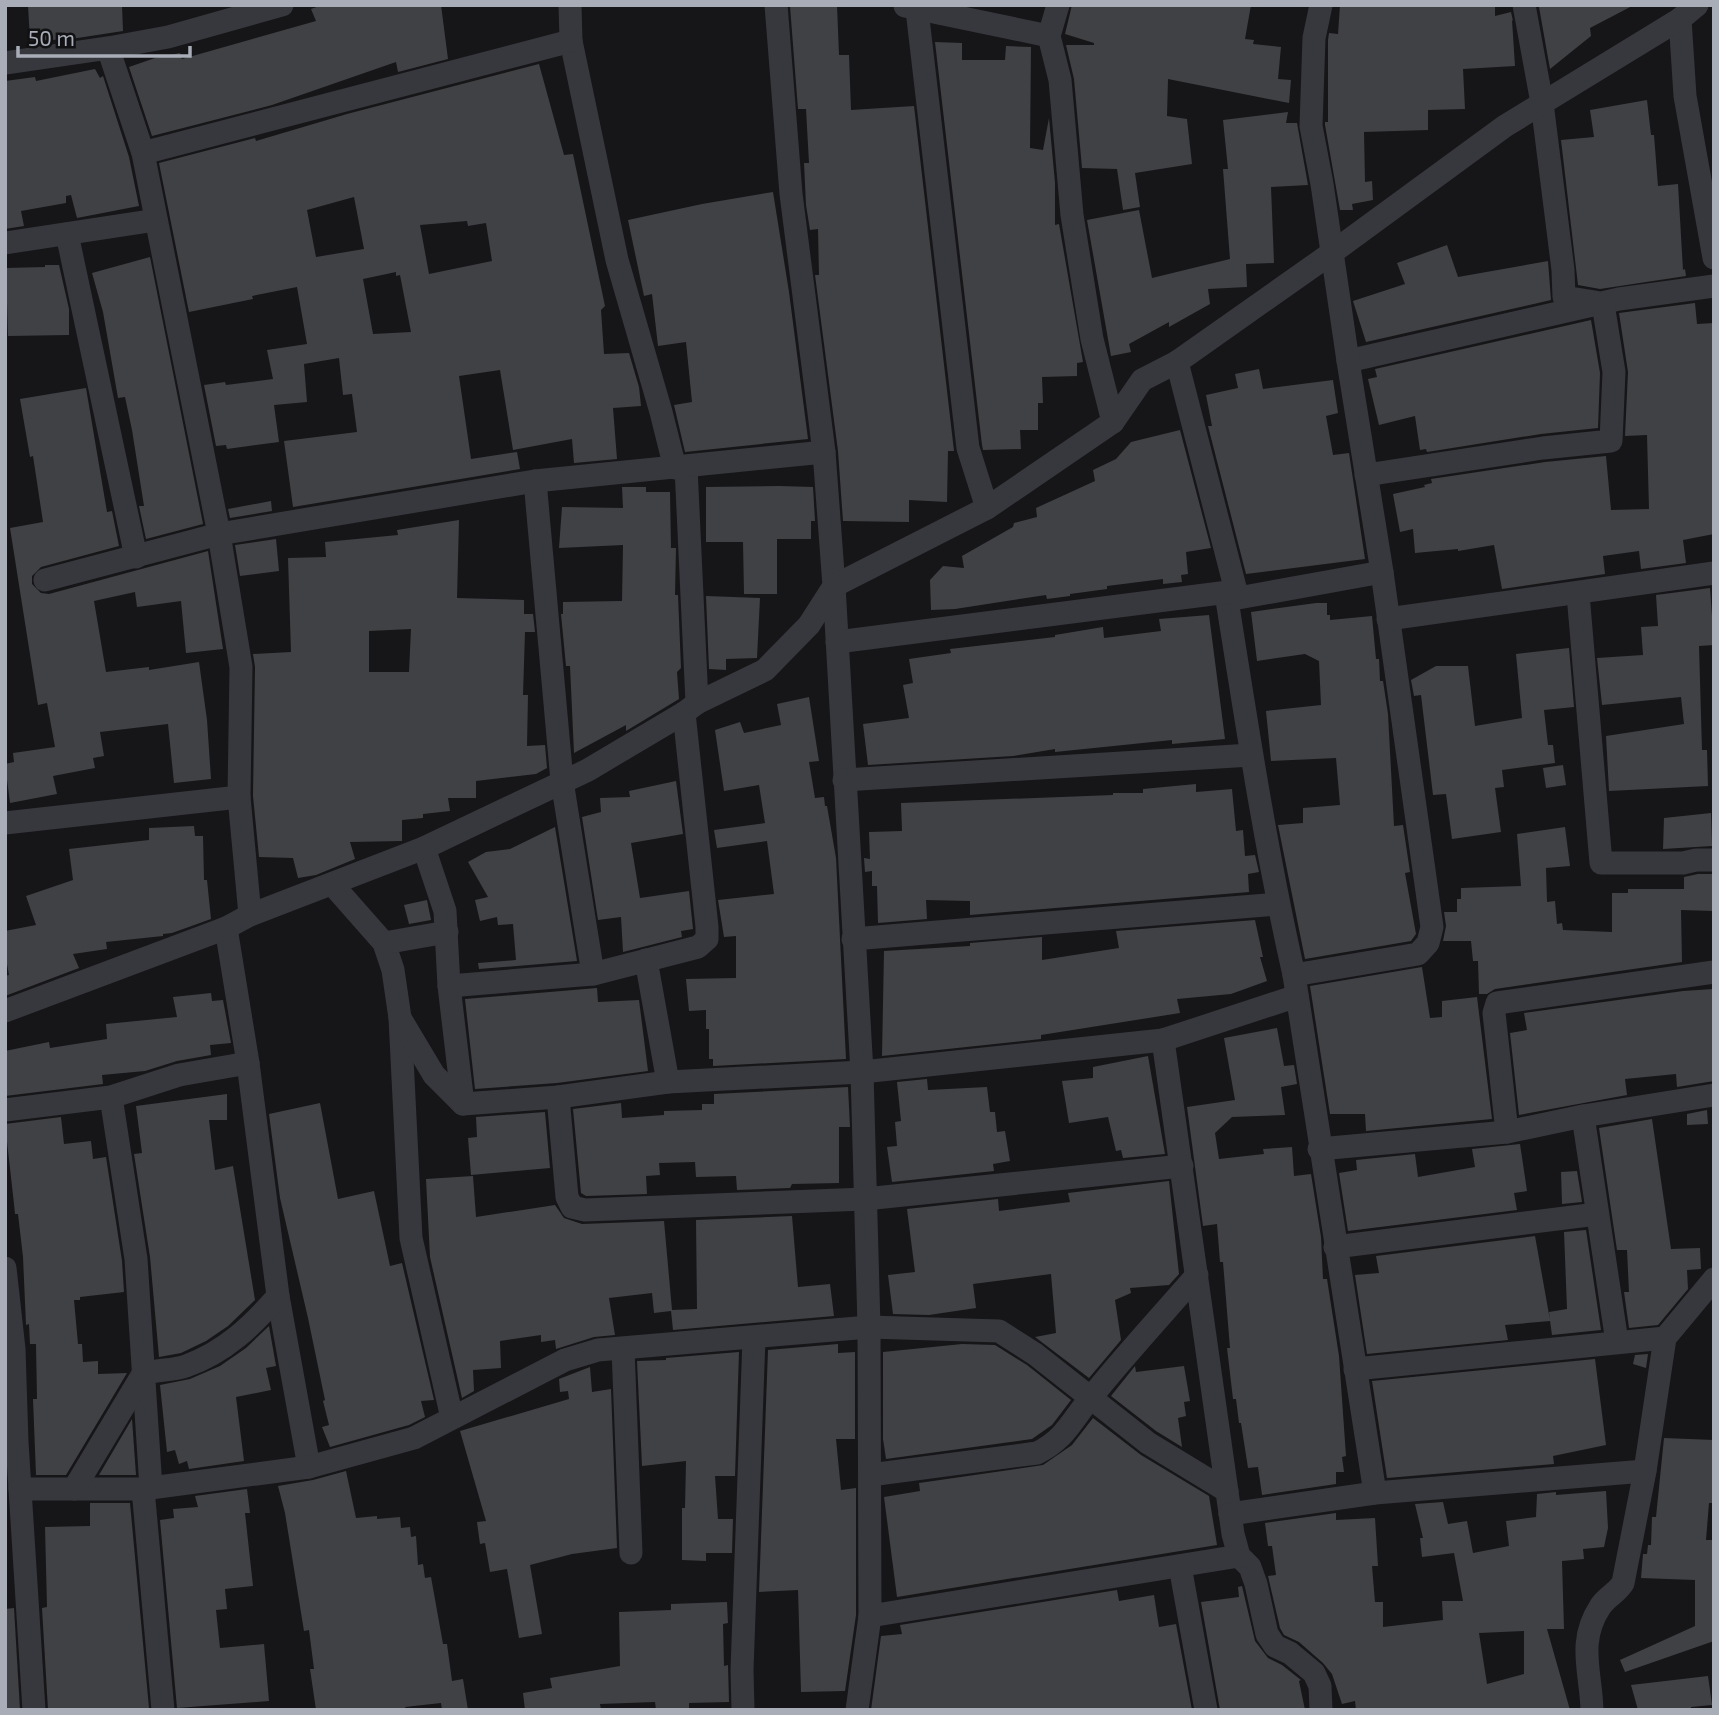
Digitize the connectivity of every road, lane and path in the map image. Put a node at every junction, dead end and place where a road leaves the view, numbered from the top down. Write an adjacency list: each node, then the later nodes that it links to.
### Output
1 (282, 5): 11 (street)
2 (570, 5): 10 (street)
3 (776, 5): 25 (street)
4 (1058, 5): 9 (street)
5 (1321, 5): 18 (street)
6 (1524, 5): 13 (street)
7 (909, 8): 9 (street); 29 (street)
8 (1689, 12): 13 (street); 19 (street)
9 (1049, 36): 24 (street)
10 (571, 41): 14 (street); 26 (street)
11 (108, 48): 12 (street); 14 (street)
12 (5, 63)
13 (1542, 103): 18 (street); 21 (street)
14 (143, 153): 15 (street)
15 (156, 220): 16 (street); 30 (street)
16 (67, 234): 17 (street); 31 (street)
17 (5, 243)
18 (1333, 252): 22 (street); 23 (street)
19 (1714, 258)
20 (1714, 286): 21 (street)
21 (1603, 304): 22 (street); 27 (street)
22 (1348, 361): 27 (street)
23 (1177, 362): 24 (street); 37 (street)
24 (1113, 422): 29 (street)
25 (824, 452): 26 (street); 35 (street)
26 (680, 468): 28 (street); 40 (street)
27 (1366, 475): 32 (street)
28 (535, 481): 30 (street); 43 (street)
29 (987, 508): 35 (street)
30 (219, 534): 31 (street); 44 (street)
31 (135, 557): 34 (street)
32 (1382, 572): 37 (street); 38 (street)
33 (1714, 573): 36 (street)
34 (45, 580)
35 (834, 586): 39 (street); 40 (street)
36 (1578, 594): 38 (street); 47 (street)
37 (1232, 596): 39 (street); 41 (street)
38 (1388, 619): 58 (street)
39 (837, 642): 42 (street)
40 (690, 708): 43 (street); 55 (street)
41 (1251, 755): 42 (street); 49 (street)
42 (844, 780): 53 (street)
43 (562, 781): 46 (street); 57 (street)
44 (239, 797): 45 (street); 50 (street)
45 (5, 823)
46 (424, 848): 48 (street); 52 (street)
47 (1714, 860)
48 (332, 884): 50 (street); 54 (street)
49 (1278, 904): 53 (street); 58 (street)
50 (250, 915): 51 (street)
51 (226, 928): 60 (street); 63 (street)
52 (447, 932): 54 (street); 59 (street)
53 (853, 939): 64 (street)
54 (384, 943): 61 (street)
55 (646, 960): 57 (street); 65 (street)
56 (1714, 972): 72 (street)
57 (593, 974): 59 (street)
58 (1295, 985): 62 (street); 73 (street)
59 (449, 986): 69 (street)
60 (5, 1012)
61 (400, 1018): 69 (street); 90 (street)
62 (1163, 1040): 64 (street); 74 (street)
63 (248, 1063): 67 (street); 81 (street)
64 (862, 1072): 65 (street); 75 (street)
65 (668, 1082): 68 (street)
66 (1714, 1095): 71 (street)
67 (111, 1097): 70 (street); 88 (street)
68 (558, 1097): 69 (street); 75 (street)
69 (463, 1104)
70 (5, 1110)
71 (1583, 1116): 72 (street); 76 (street)
72 (1507, 1132): 73 (street)
73 (1320, 1149): 77 (street)
74 (1182, 1166): 75 (street); 79 (street)
75 (864, 1199): 82 (street)
76 (1597, 1214): 77 (street); 85 (street)
77 (1335, 1247): 87 (street)
78 (5, 1268): 95 (street)
79 (1197, 1275): 89 (street); 98 (street)
80 (1714, 1279): 84 (street)
81 (278, 1296): 88 (street); 91 (street)
82 (869, 1327): 83 (street); 89 (street); 93 (street)
83 (754, 1338): 86 (street); 105 (street)
84 (1665, 1338): 85 (street); 92 (street)
85 (1617, 1342): 87 (street)
86 (623, 1349): 90 (street); 99 (street)
87 (1355, 1369): 97 (street)
88 (143, 1374): 94 (street); 96 (street)
89 (1090, 1397): 93 (street); 98 (street)
90 (452, 1418): 91 (street)
91 (309, 1467): 94 (street)
92 (1646, 1471): 97 (street); 109 (street)
93 (870, 1475): 102 (street)
94 (147, 1488): 96 (street); 104 (street)
95 (20, 1489): 96 (street); 103 (street)
96 (74, 1489)
97 (1375, 1493): 98 (street)
98 (1228, 1502): 100 (street)
99 (631, 1553)
100 (1239, 1556): 101 (street); 108 (street)
101 (1180, 1566): 102 (street); 107 (street)
102 (870, 1616): 106 (street)
103 (34, 1710)
104 (163, 1710)
105 (743, 1710)
106 (857, 1710)
107 (1206, 1710)
108 (1321, 1710)
109 (1592, 1710)

